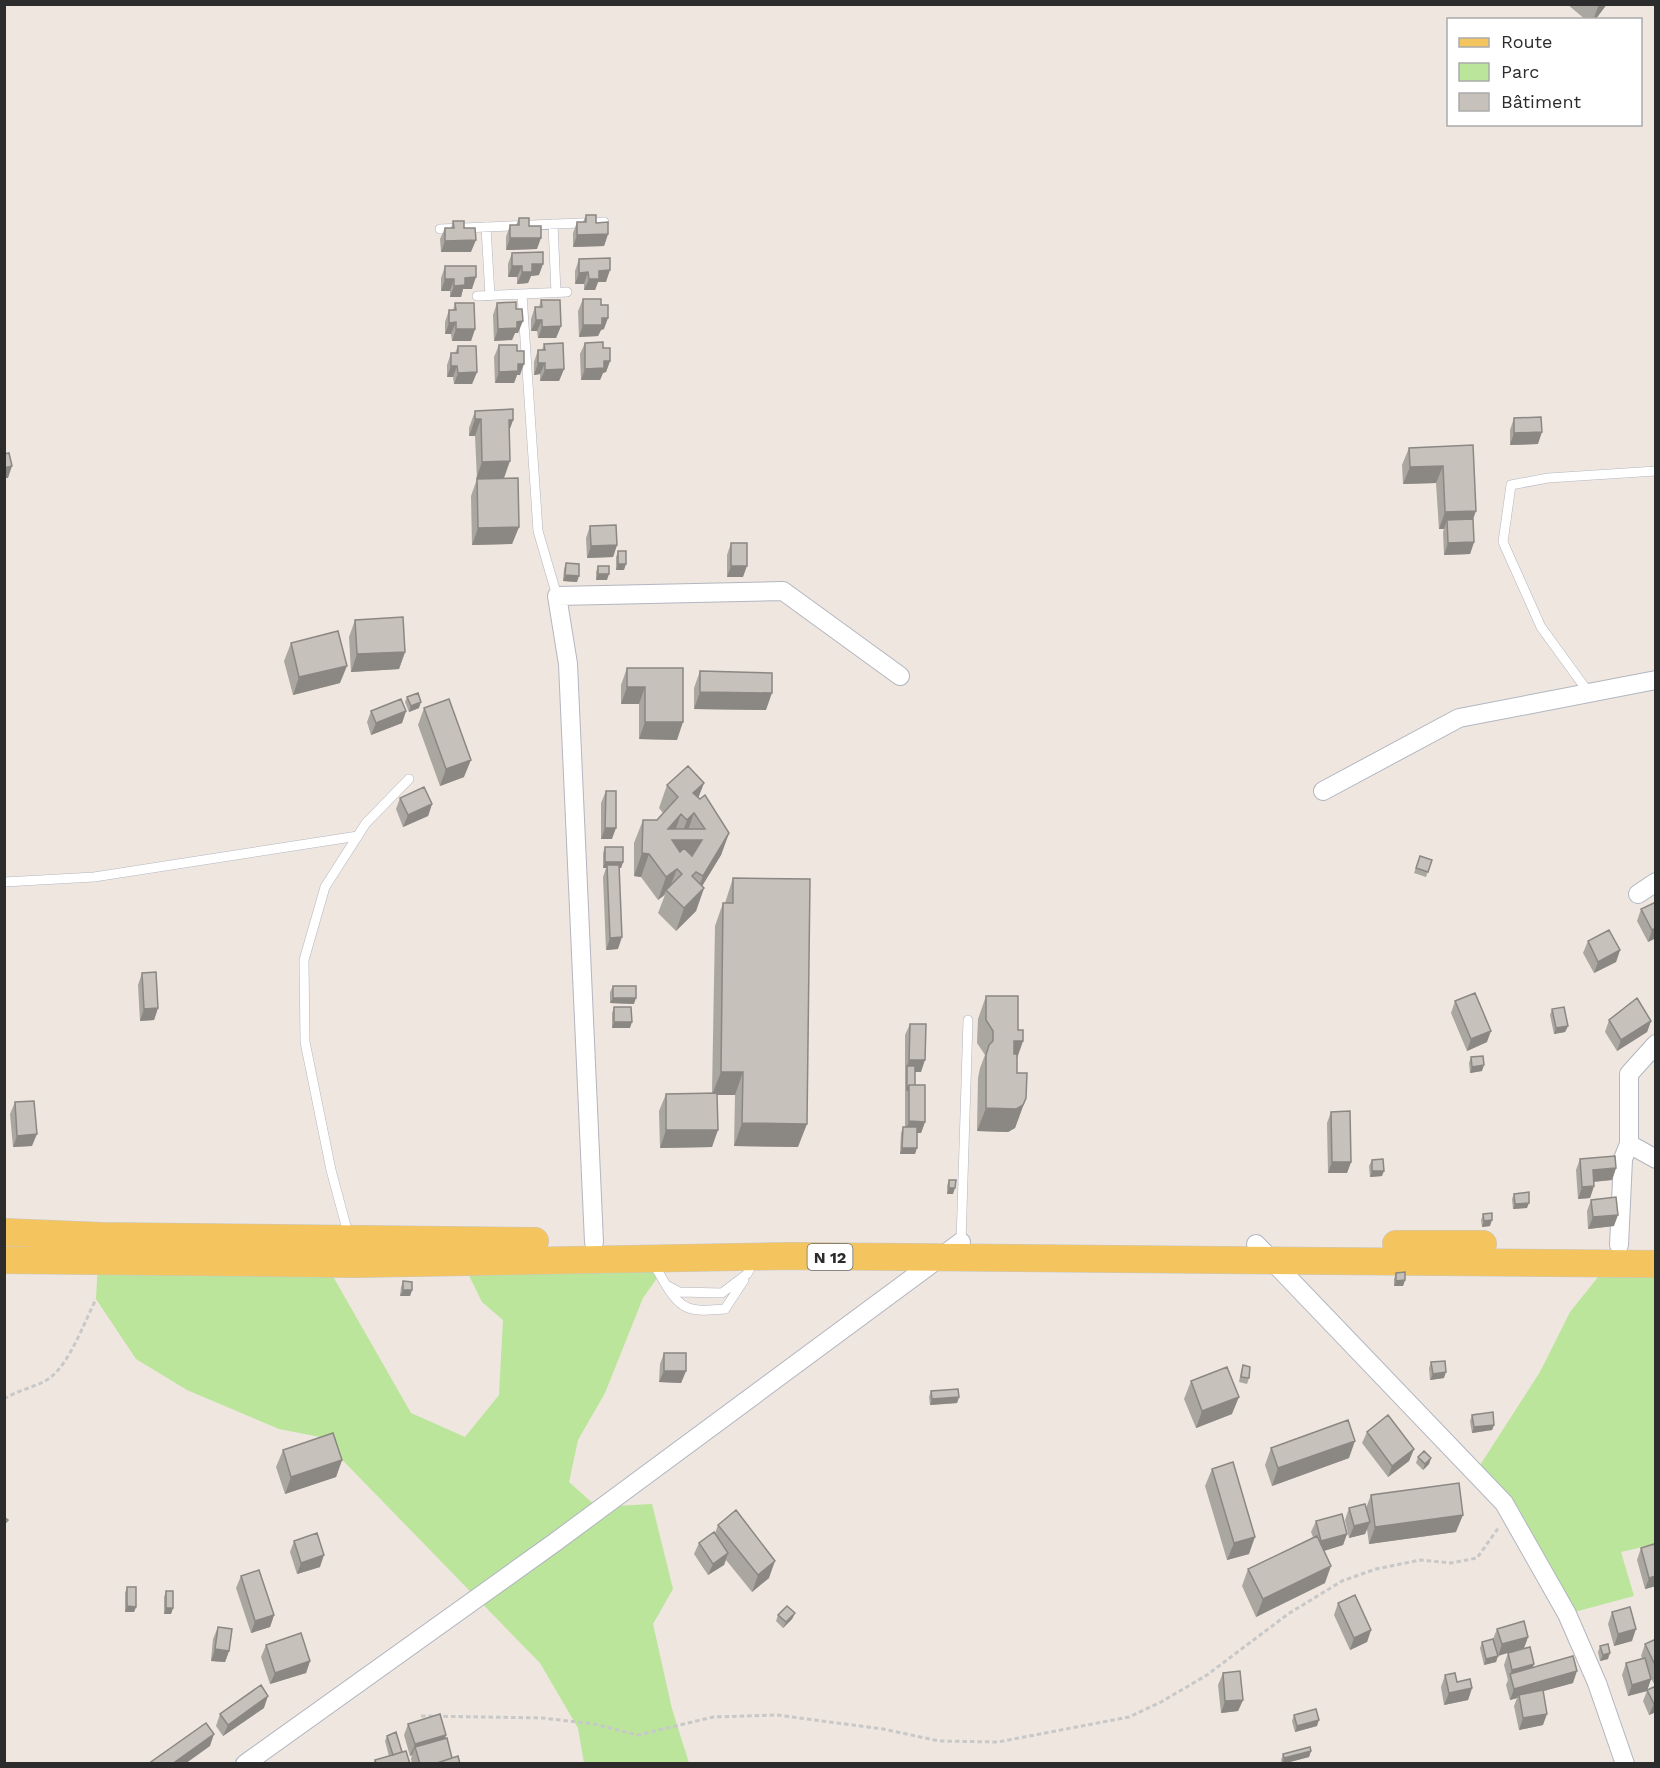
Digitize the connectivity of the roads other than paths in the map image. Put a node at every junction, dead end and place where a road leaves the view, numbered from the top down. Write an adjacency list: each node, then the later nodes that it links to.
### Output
1 (604, 222): 2 (lane)
2 (554, 224): 3 (lane); 6 (lane)
3 (486, 227): 4 (lane); 9 (lane)
4 (440, 229)
5 (567, 292): 6 (lane)
6 (556, 293): 7 (lane)
7 (522, 295): 9 (lane); 11 (lane)
8 (477, 296): 9 (lane)
9 (490, 296)
10 (1656, 471): 14 (lane)
11 (557, 596): 12 (street); 27 (street)
12 (900, 676)
13 (1656, 680): 14 (street)
14 (1589, 693): 16 (street)
15 (409, 778): 17 (lane)
16 (1323, 791)
17 (358, 836): 18 (lane); 26 (lane)
18 (4, 882)
19 (1656, 882): 20 (street)
20 (1638, 894)
21 (968, 1020): 30 (lane)
22 (1656, 1044): 23 (street)
23 (1629, 1144): 24 (street); 28 (street)
24 (1656, 1159)
25 (4, 1232): 26 (main road, N 12)
26 (350, 1240): 27 (main road, N 12)
27 (594, 1242): 30 (main road, N 12)
28 (1619, 1245): 29 (main road, N 12); 31 (main road, N 12)
29 (1656, 1246)
30 (951, 1250): 31 (main road, N 12); 35 (main road, N 12); 37 (street)
31 (1263, 1252): 34 (main road, N 12); 38 (street)
32 (647, 1257): 33 (main road, N 12); 35 (main road, N 12); 36 (lane)
33 (4, 1260)
34 (1656, 1264)
35 (752, 1266): 36 (lane); 36 (lane)
36 (666, 1285)
37 (245, 1764)
38 (1625, 1764)

